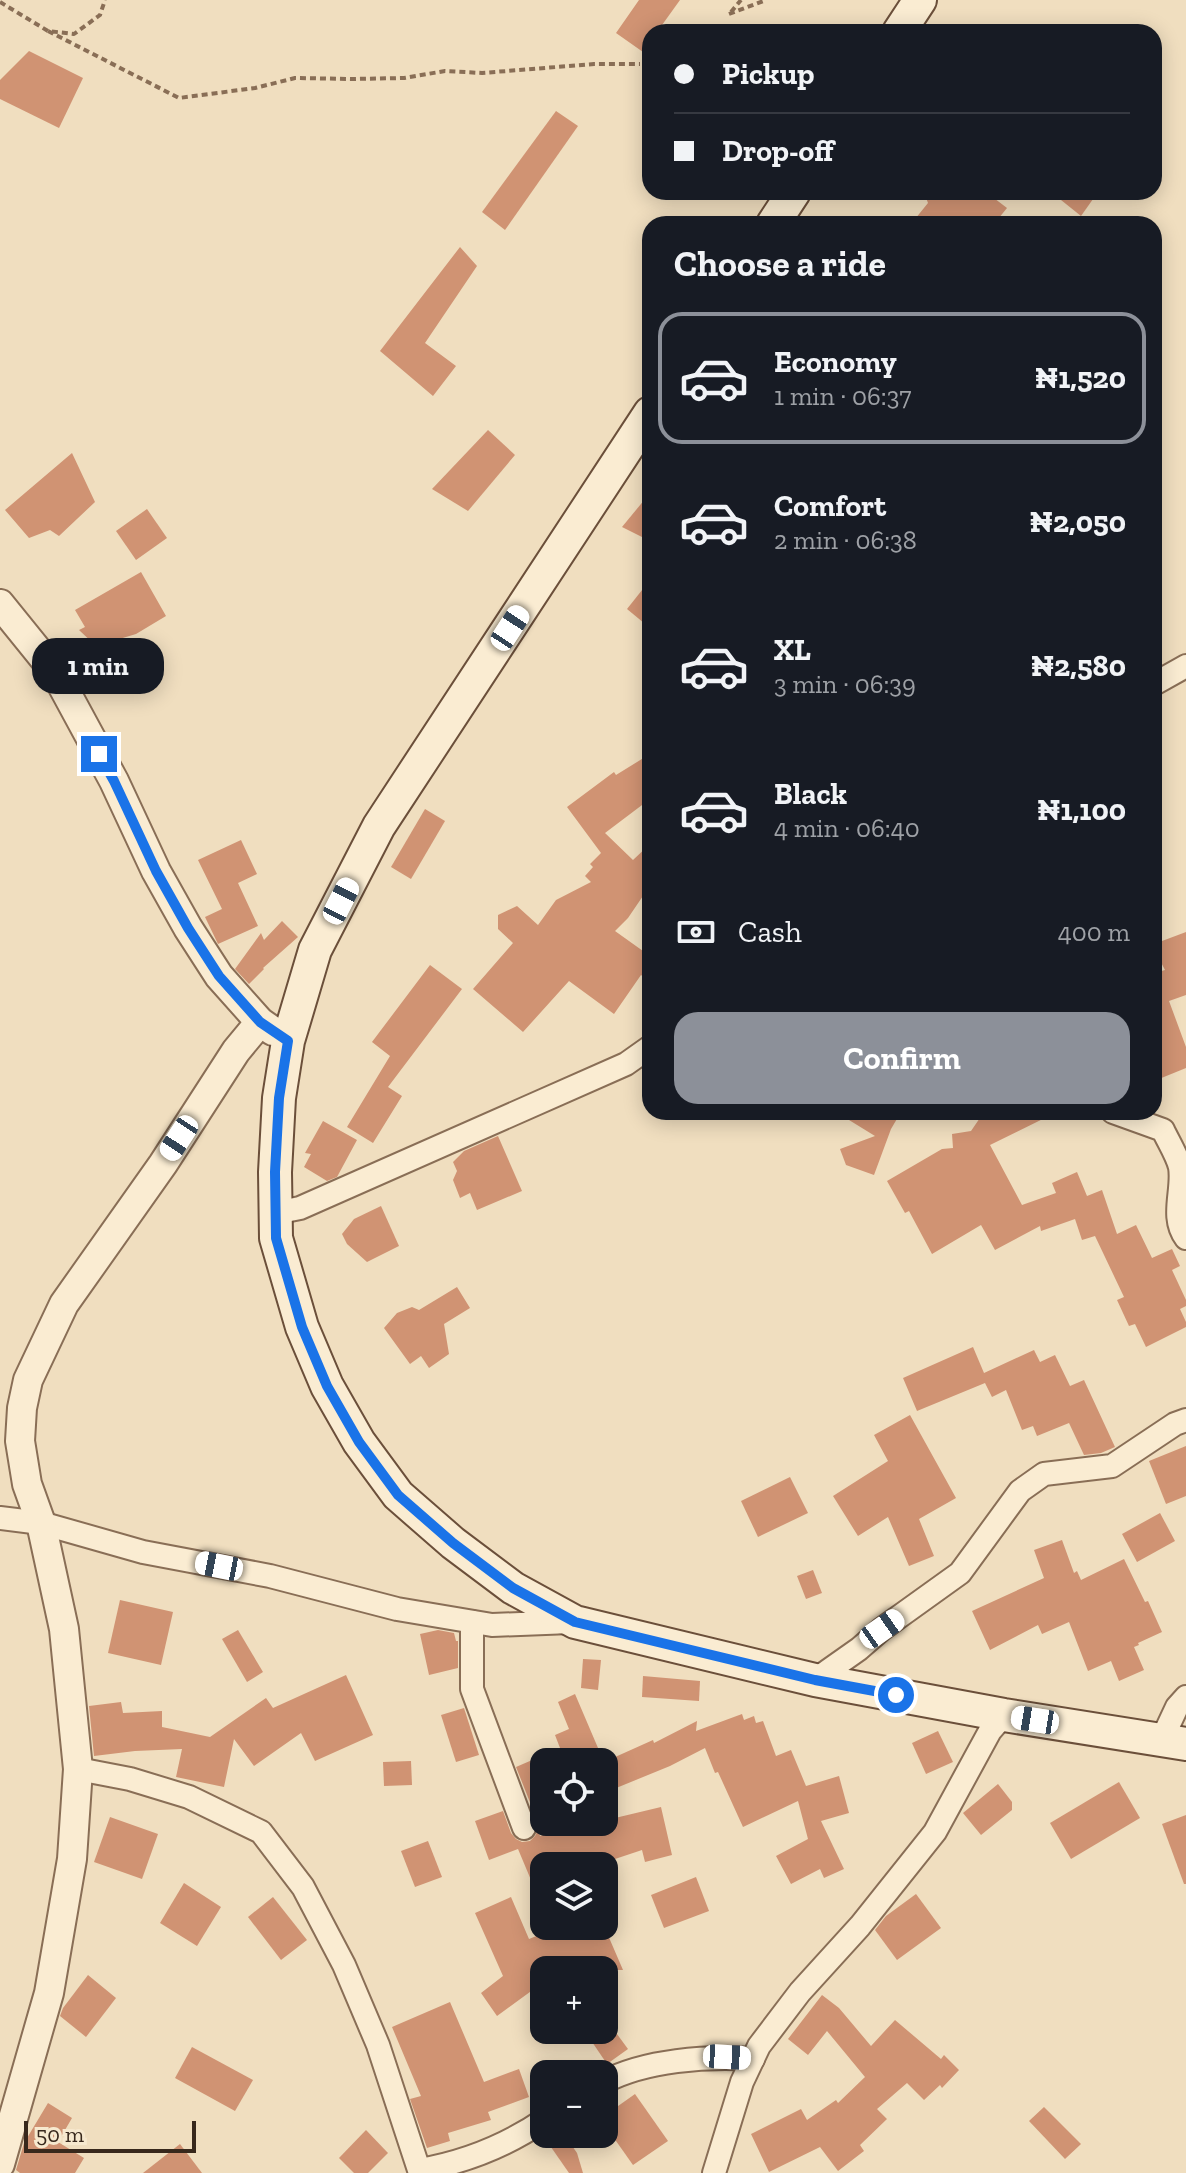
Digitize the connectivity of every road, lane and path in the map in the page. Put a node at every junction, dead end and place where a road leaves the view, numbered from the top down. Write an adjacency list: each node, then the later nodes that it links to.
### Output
1 (105, 0): 7 (path)
2 (741, 0): 3 (path)
3 (766, 0)
4 (920, 0): 6 (main road)
5 (0, 2): 7 (path)
6 (904, 24)
7 (48, 31): 8 (path)
8 (640, 64)
9 (642, 425): 14 (main road)
10 (0, 604): 13 (street)
11 (1186, 666): 12 (street)
12 (1162, 680)
13 (260, 1022): 14 (street); 21 (street)
14 (288, 1041): 17 (main road)
15 (642, 1053): 17 (street)
16 (1135, 1120): 18 (street)
17 (275, 1213): 23 (main road)
18 (1186, 1238)
19 (1186, 1420): 24 (street)
20 (0, 1518): 21 (street)
21 (41, 1523): 22 (street); 28 (street)
22 (472, 1622): 23 (street); 29 (street)
23 (575, 1622): 24 (main road)
24 (815, 1680): 26 (main road)
25 (1186, 1697): 27 (street)
26 (1004, 1715): 27 (main road); 30 (street)
27 (1174, 1742)
28 (78, 1769): 33 (street); 35 (street)
29 (524, 1828)
30 (753, 2059): 31 (street); 36 (street)
31 (618, 2075)
32 (530, 2129): 35 (street)
33 (4, 2131): 34 (street)
34 (0, 2164)
35 (420, 2172)
36 (714, 2173)

